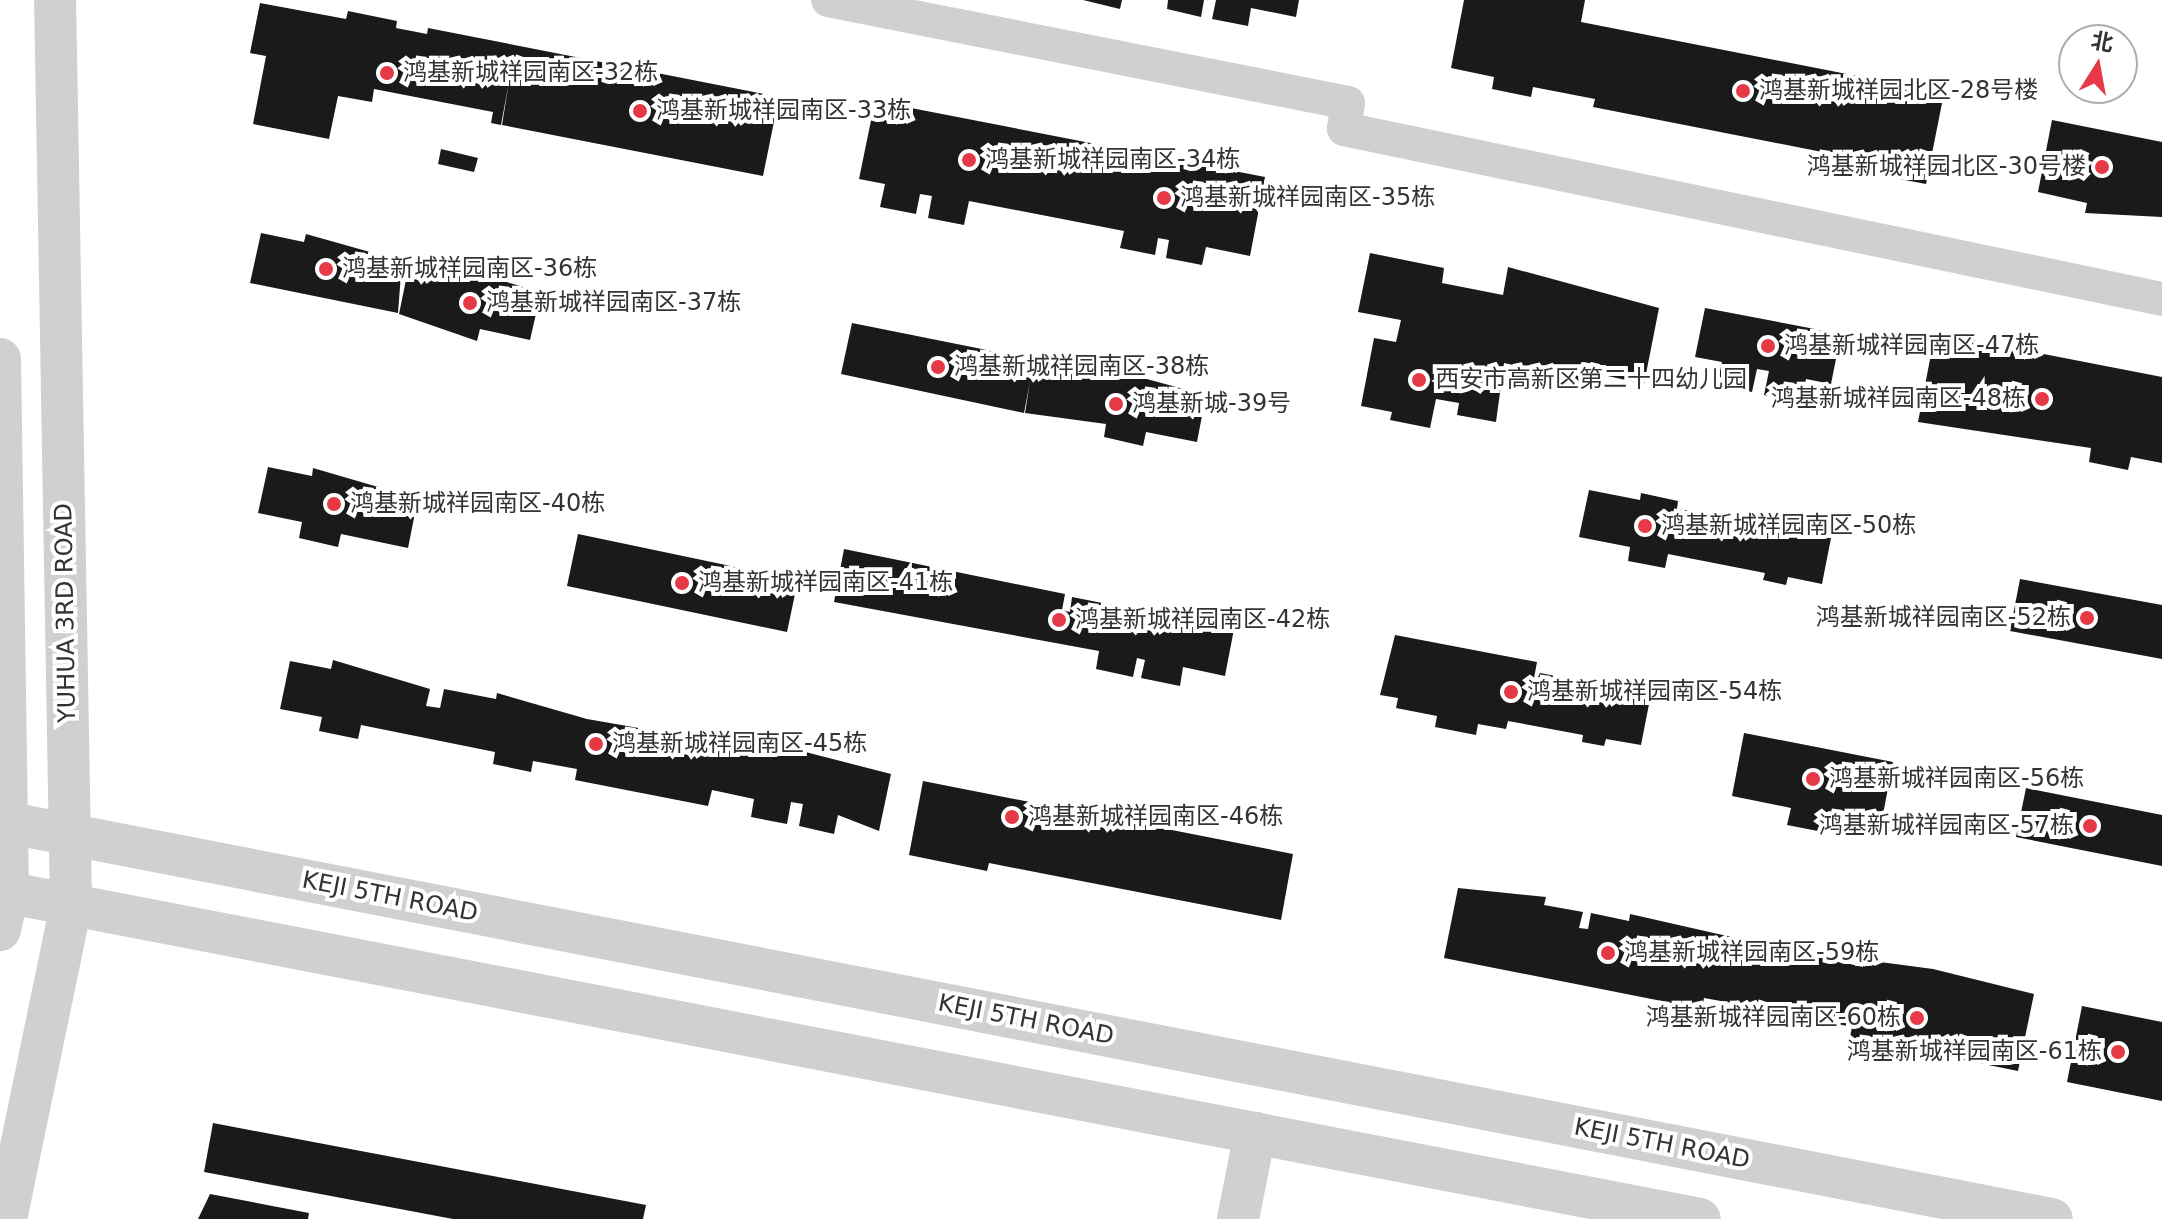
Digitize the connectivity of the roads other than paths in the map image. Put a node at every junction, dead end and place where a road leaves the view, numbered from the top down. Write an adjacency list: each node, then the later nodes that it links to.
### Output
1 (55, 0): 6 (street, YUHUA 3RD ROAD)
2 (828, 0): 3 (street)
3 (2162, 299)
4 (0, 359): 5 (street)
5 (4, 822): 6 (street, KEJI 5TH ROAD); 8 (street)
6 (70, 835): 7 (street, KEJI 5TH ROAD); 9 (street, YUHUA 3RD ROAD)
7 (389, 897): 10 (street); 15 (street, KEJI 5TH ROAD)
8 (3, 904): 9 (street)
9 (71, 904): 10 (street); 12 (street, YUHUA 3RD ROAD)
10 (376, 963): 11 (street)
11 (1255, 1133): 13 (street); 14 (street)
12 (6, 1219)
13 (1238, 1219)
14 (1700, 1219)
15 (2052, 1219)

